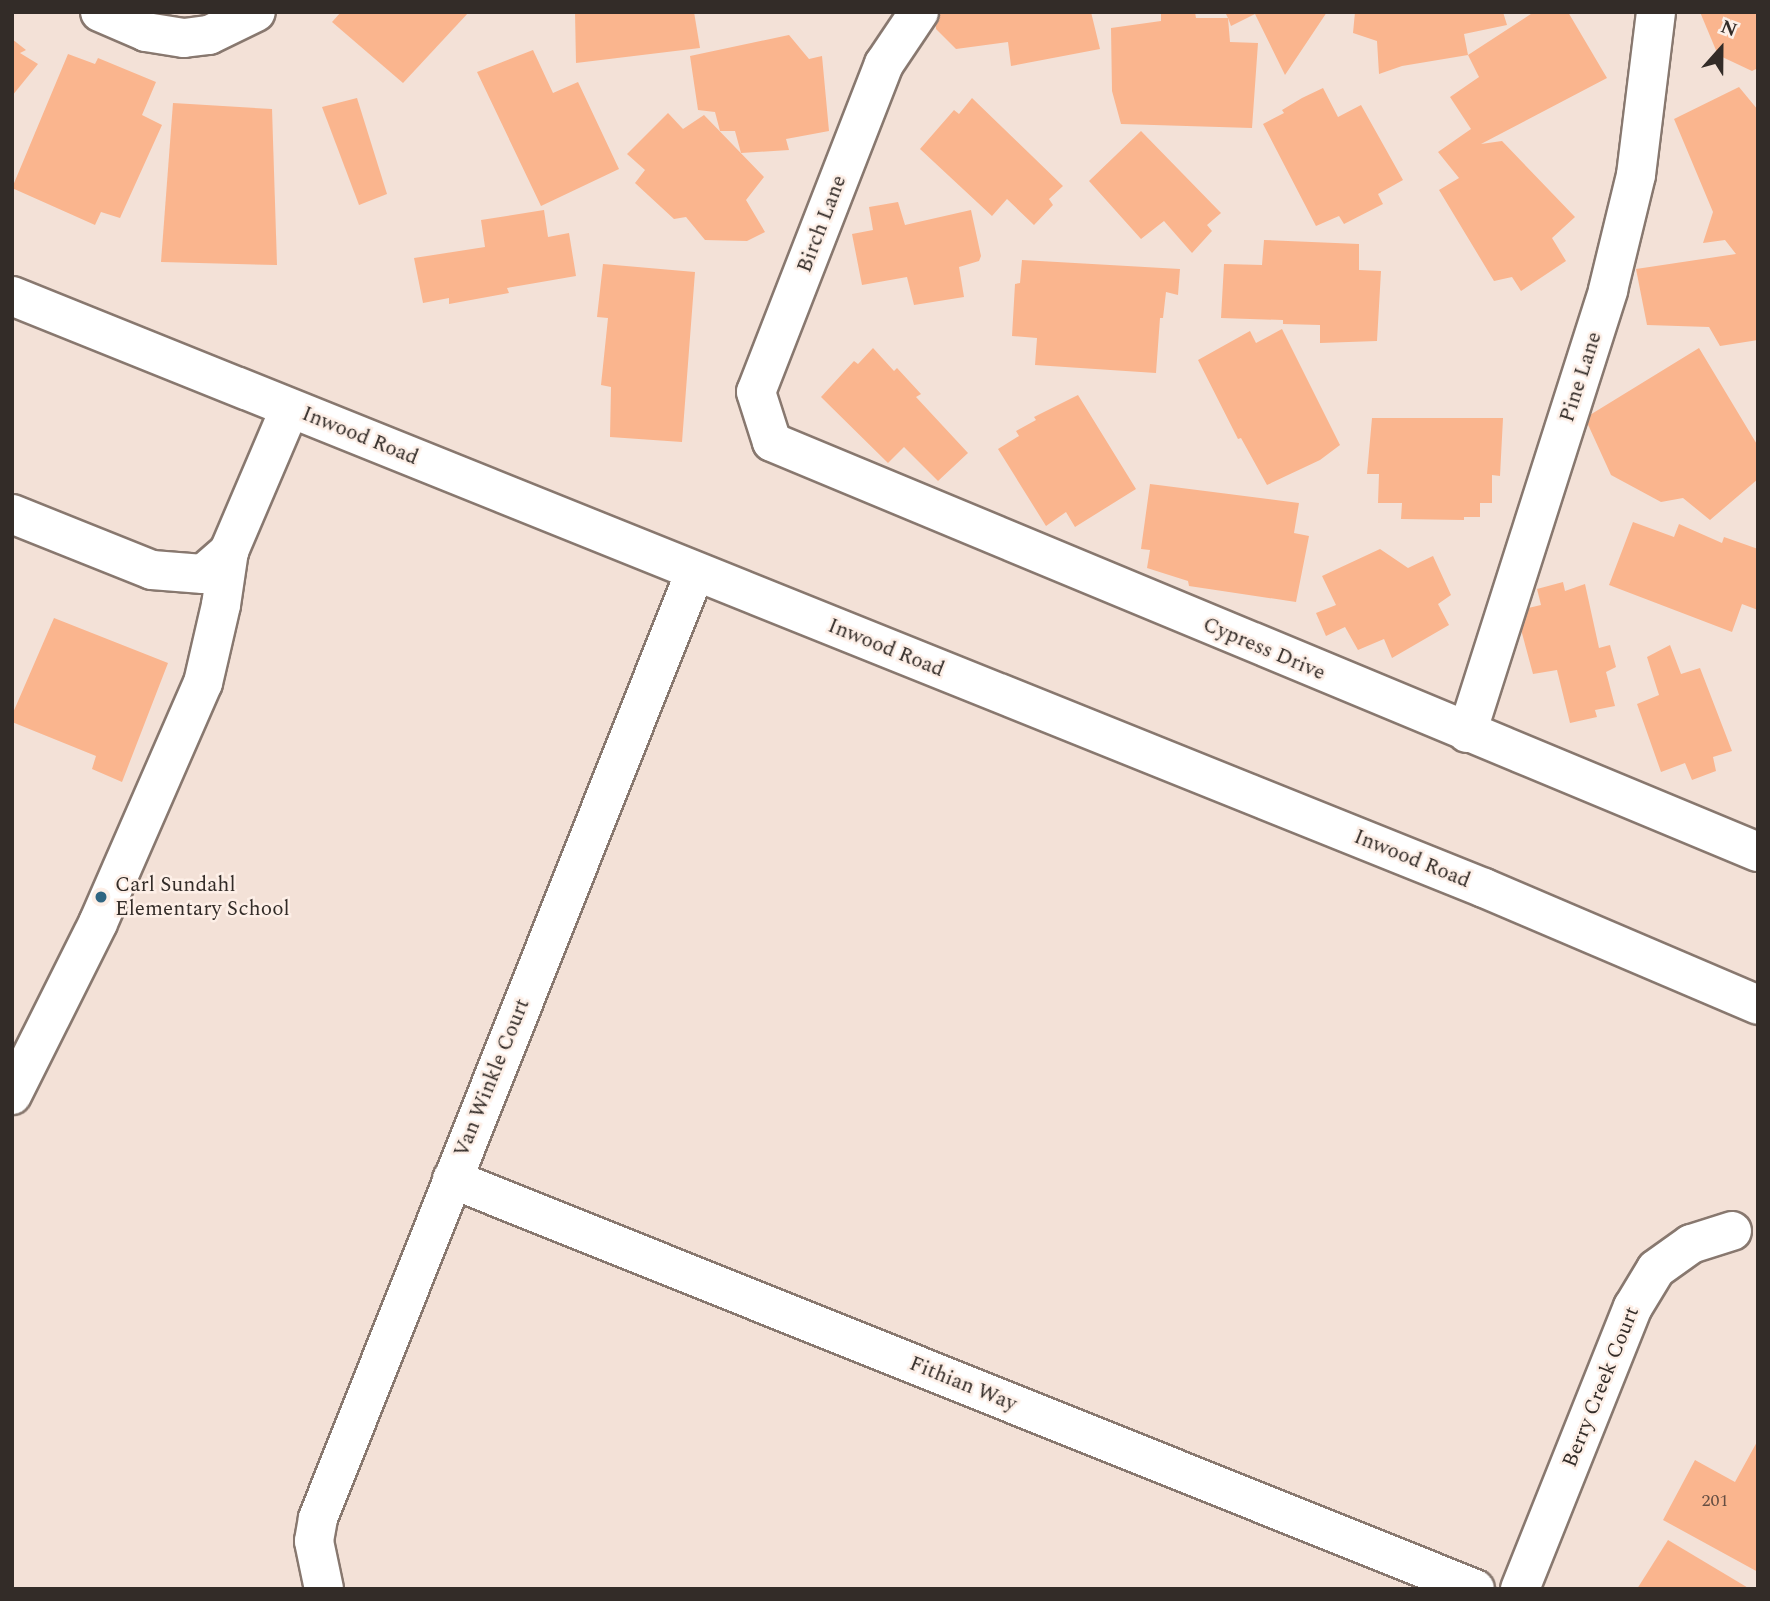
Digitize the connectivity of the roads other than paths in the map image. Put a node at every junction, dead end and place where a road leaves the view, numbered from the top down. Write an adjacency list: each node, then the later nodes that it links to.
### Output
1 (100, 12): 2 (street)
2 (256, 12)
3 (919, 12): 7 (street, Birch Lane)
4 (1656, 12): 11 (street, Pine Lane)
5 (12, 296): 6 (street, Inwood Road)
6 (290, 408): 9 (street); 10 (street, Inwood Road)
7 (772, 442): 11 (street, Cypress Drive)
8 (12, 514): 9 (street)
9 (229, 551): 14 (street)
10 (695, 572): 13 (street, Inwood Road); 15 (street, Van Winkle Court)
11 (1467, 733): 12 (street, Cypress Drive)
12 (1758, 852)
13 (1758, 1005)
14 (12, 1095)
15 (452, 1179): 17 (street, Van Winkle Court); 18 (street, Fithian Way)
16 (1732, 1231): 19 (street, Berry Creek Court)
17 (324, 1589)
18 (1475, 1589)
19 (1520, 1589)

